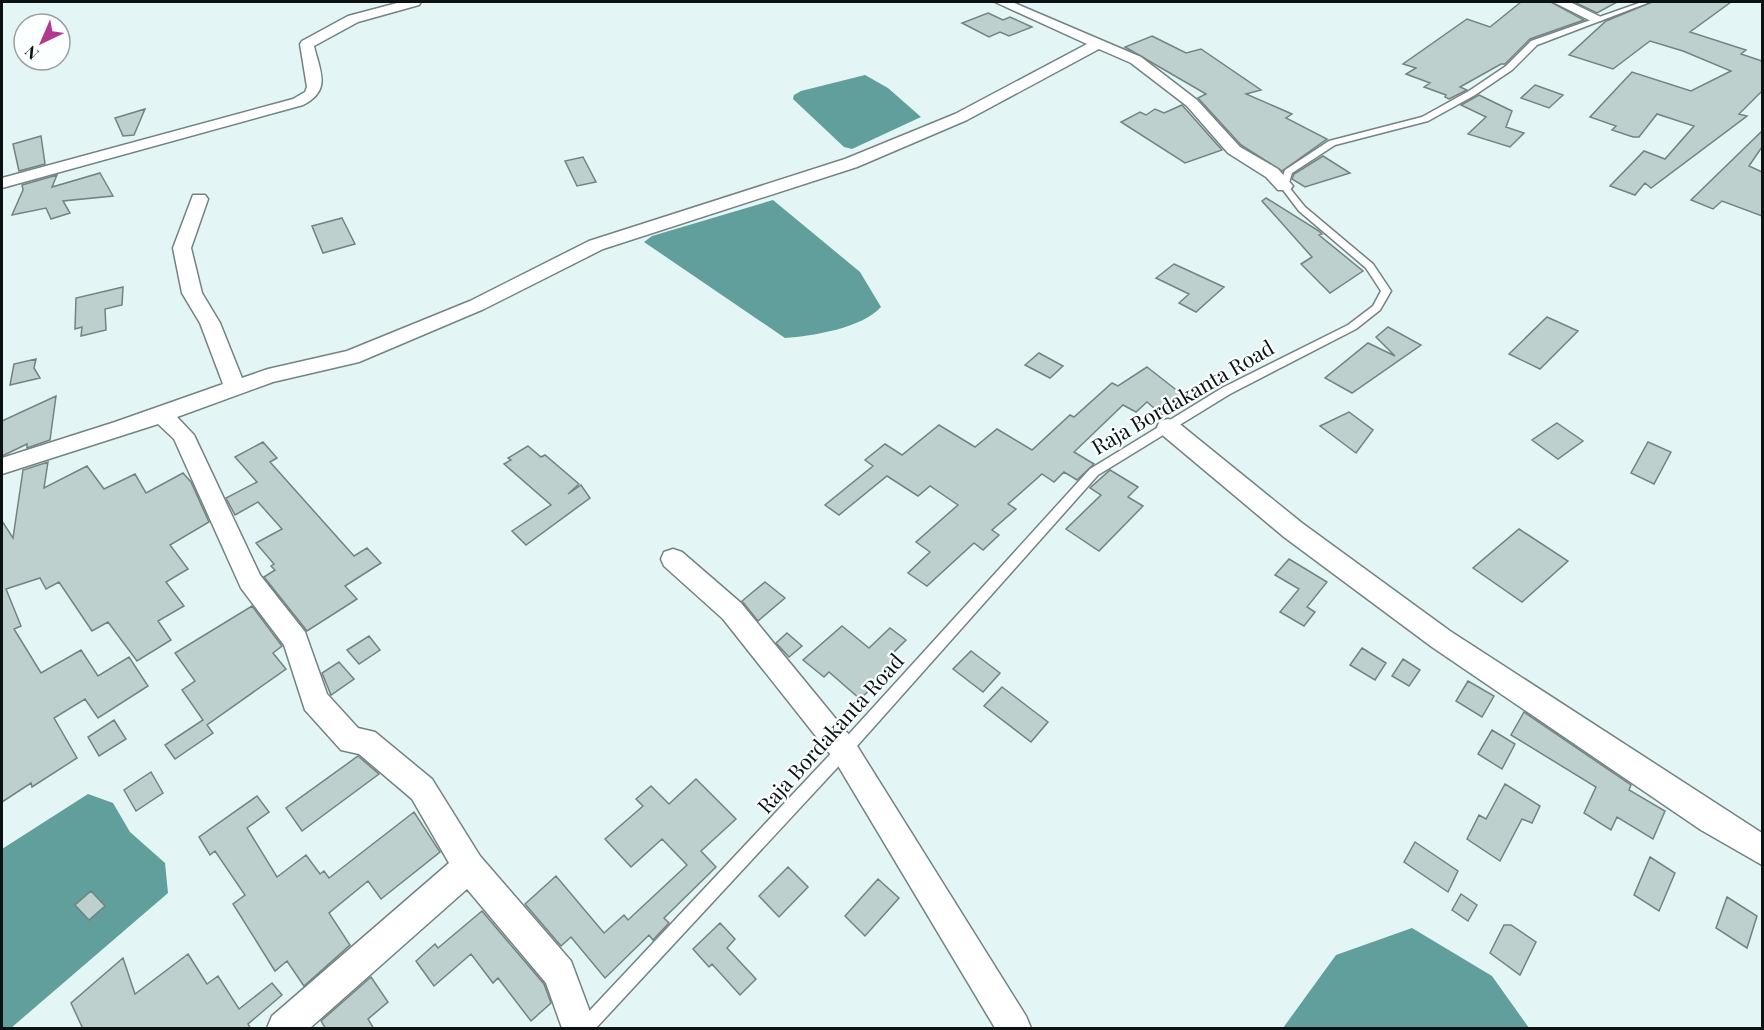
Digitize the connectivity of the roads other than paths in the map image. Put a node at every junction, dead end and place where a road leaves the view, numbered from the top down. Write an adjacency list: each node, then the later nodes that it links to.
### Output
1 (414, 2): 7 (street)
2 (1002, 2): 6 (street)
3 (1560, 2): 5 (street)
4 (1647, 2): 5 (lane)
5 (1596, 18): 8 (lane)
6 (1098, 44): 8 (street); 10 (street)
7 (2, 183)
8 (1284, 186): 12 (lane, Raja Bordakanta Road)
9 (199, 199): 10 (street)
10 (235, 388): 11 (street)
11 (162, 414): 13 (street); 17 (street)
12 (1168, 427): 15 (lane, Raja Bordakanta Road); 16 (street)
13 (2, 466)
14 (673, 559): 15 (street)
15 (844, 750): 20 (lane, Raja Bordakanta Road); 21 (street)
16 (1762, 850)
17 (469, 867): 18 (street); 19 (street)
18 (284, 1029)
19 (579, 1029)
20 (585, 1029)
21 (1014, 1029)

